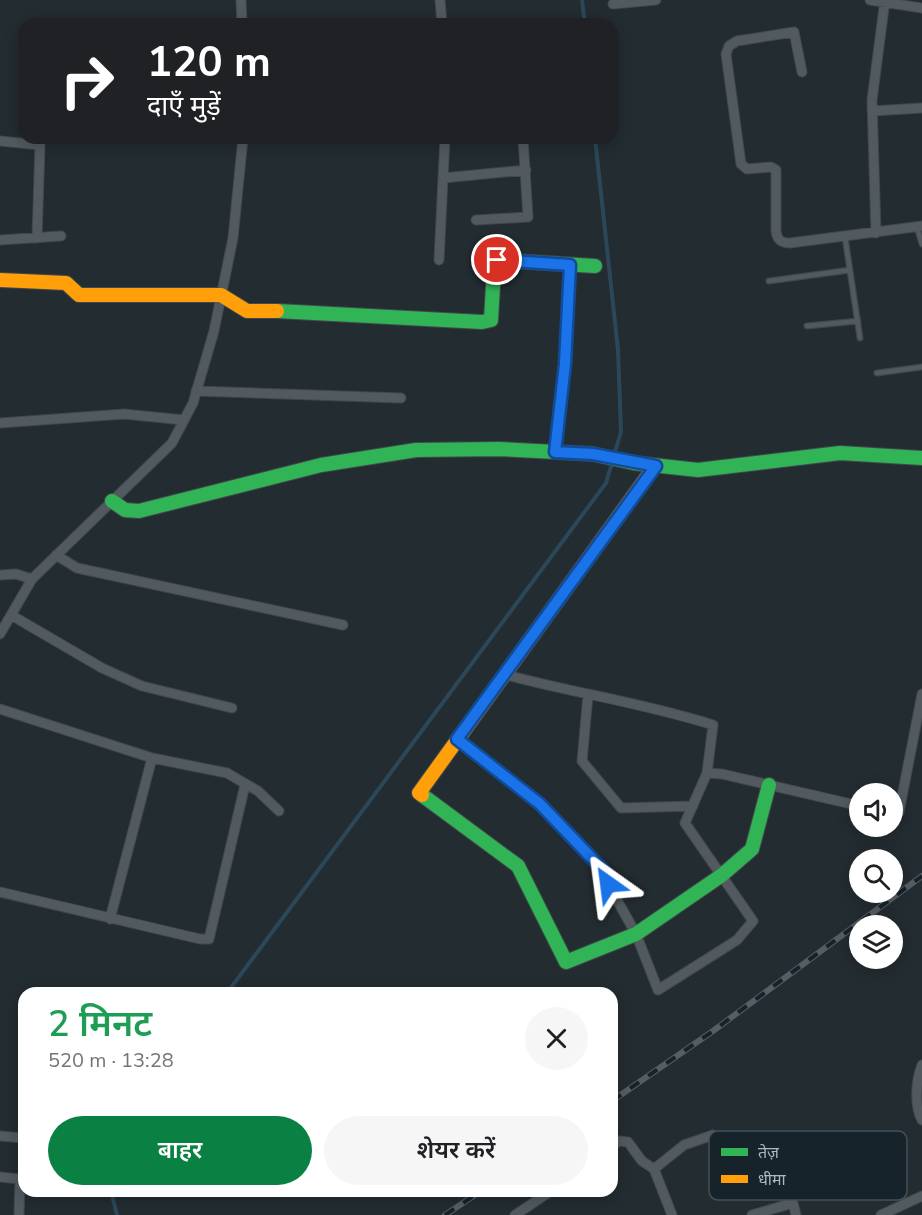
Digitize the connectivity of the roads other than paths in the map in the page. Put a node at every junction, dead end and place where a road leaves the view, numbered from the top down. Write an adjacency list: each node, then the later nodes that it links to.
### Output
1 (241, 0): 8 (street)
2 (440, 0): 9 (street)
3 (656, 0): 6 (street)
4 (870, 0): 5 (street)
5 (885, 1): 7 (street); 12 (street)
6 (613, 4)
7 (922, 8)
8 (242, 18)
9 (442, 18)
10 (802, 72): 25 (street)
11 (922, 108): 12 (street)
12 (872, 111): 23 (street)
13 (0, 141): 14 (street)
14 (18, 143)
15 (30, 144): 26 (street)
16 (242, 144): 35 (street)
17 (445, 144): 20 (street)
18 (524, 144): 19 (street)
19 (526, 170): 20 (street); 21 (street)
20 (443, 178): 29 (street)
21 (476, 220)
22 (920, 226): 23 (street); 28 (lane)
23 (876, 232): 25 (street)
24 (61, 237): 26 (street)
25 (845, 237): 32 (lane)
26 (37, 238): 27 (street)
27 (0, 240)
28 (922, 244)
29 (439, 260)
30 (570, 265): 31 (street); 35 (street); 45 (street)
31 (595, 266)
32 (850, 270): 34 (lane); 36 (lane)
33 (0, 280): 35 (street)
34 (769, 281)
35 (221, 295): 41 (street)
36 (858, 321): 37 (lane); 38 (lane)
37 (807, 326)
38 (860, 339)
39 (922, 367): 40 (lane)
40 (877, 373)
41 (196, 391): 42 (street); 43 (street)
42 (401, 398)
43 (184, 420): 44 (street); 48 (street)
44 (0, 423)
45 (555, 452): 47 (street); 48 (street)
46 (922, 458): 47 (street)
47 (656, 466): 55 (street)
48 (112, 501): 49 (street)
49 (56, 555): 51 (street); 53 (street)
50 (0, 574): 51 (street)
51 (32, 579): 52 (street)
52 (11, 615): 54 (street); 58 (street)
53 (343, 624)
54 (0, 634)
55 (503, 674): 57 (street); 60 (street)
56 (922, 694): 65 (street)
57 (588, 695): 62 (street); 67 (street)
58 (232, 708)
59 (0, 709): 61 (street)
60 (457, 739): 72 (street); 72 (street)
61 (152, 758): 63 (street); 71 (street)
62 (707, 773): 64 (street); 67 (street)
63 (245, 785): 68 (street); 71 (street)
64 (769, 785): 66 (street); 69 (street)
65 (903, 791)
66 (849, 803)
67 (693, 806): 69 (street)
68 (279, 811)
69 (722, 874): 72 (street); 72 (street)
70 (0, 892): 71 (street)
71 (110, 918)
72 (636, 934)
73 (921, 1071): 74 (street)
74 (922, 1120)
75 (0, 1136): 77 (street)
76 (709, 1136): 79 (street)
77 (18, 1138)
78 (618, 1142): 79 (street)
79 (654, 1169): 87 (street)
80 (0, 1177): 81 (street)
81 (18, 1179)
82 (922, 1196): 90 (street)
83 (20, 1197): 85 (street)
84 (542, 1197): 86 (street)
85 (19, 1215)
86 (515, 1215)
87 (672, 1215)
88 (752, 1215): 89 (street)
89 (796, 1215)
90 (881, 1215)

